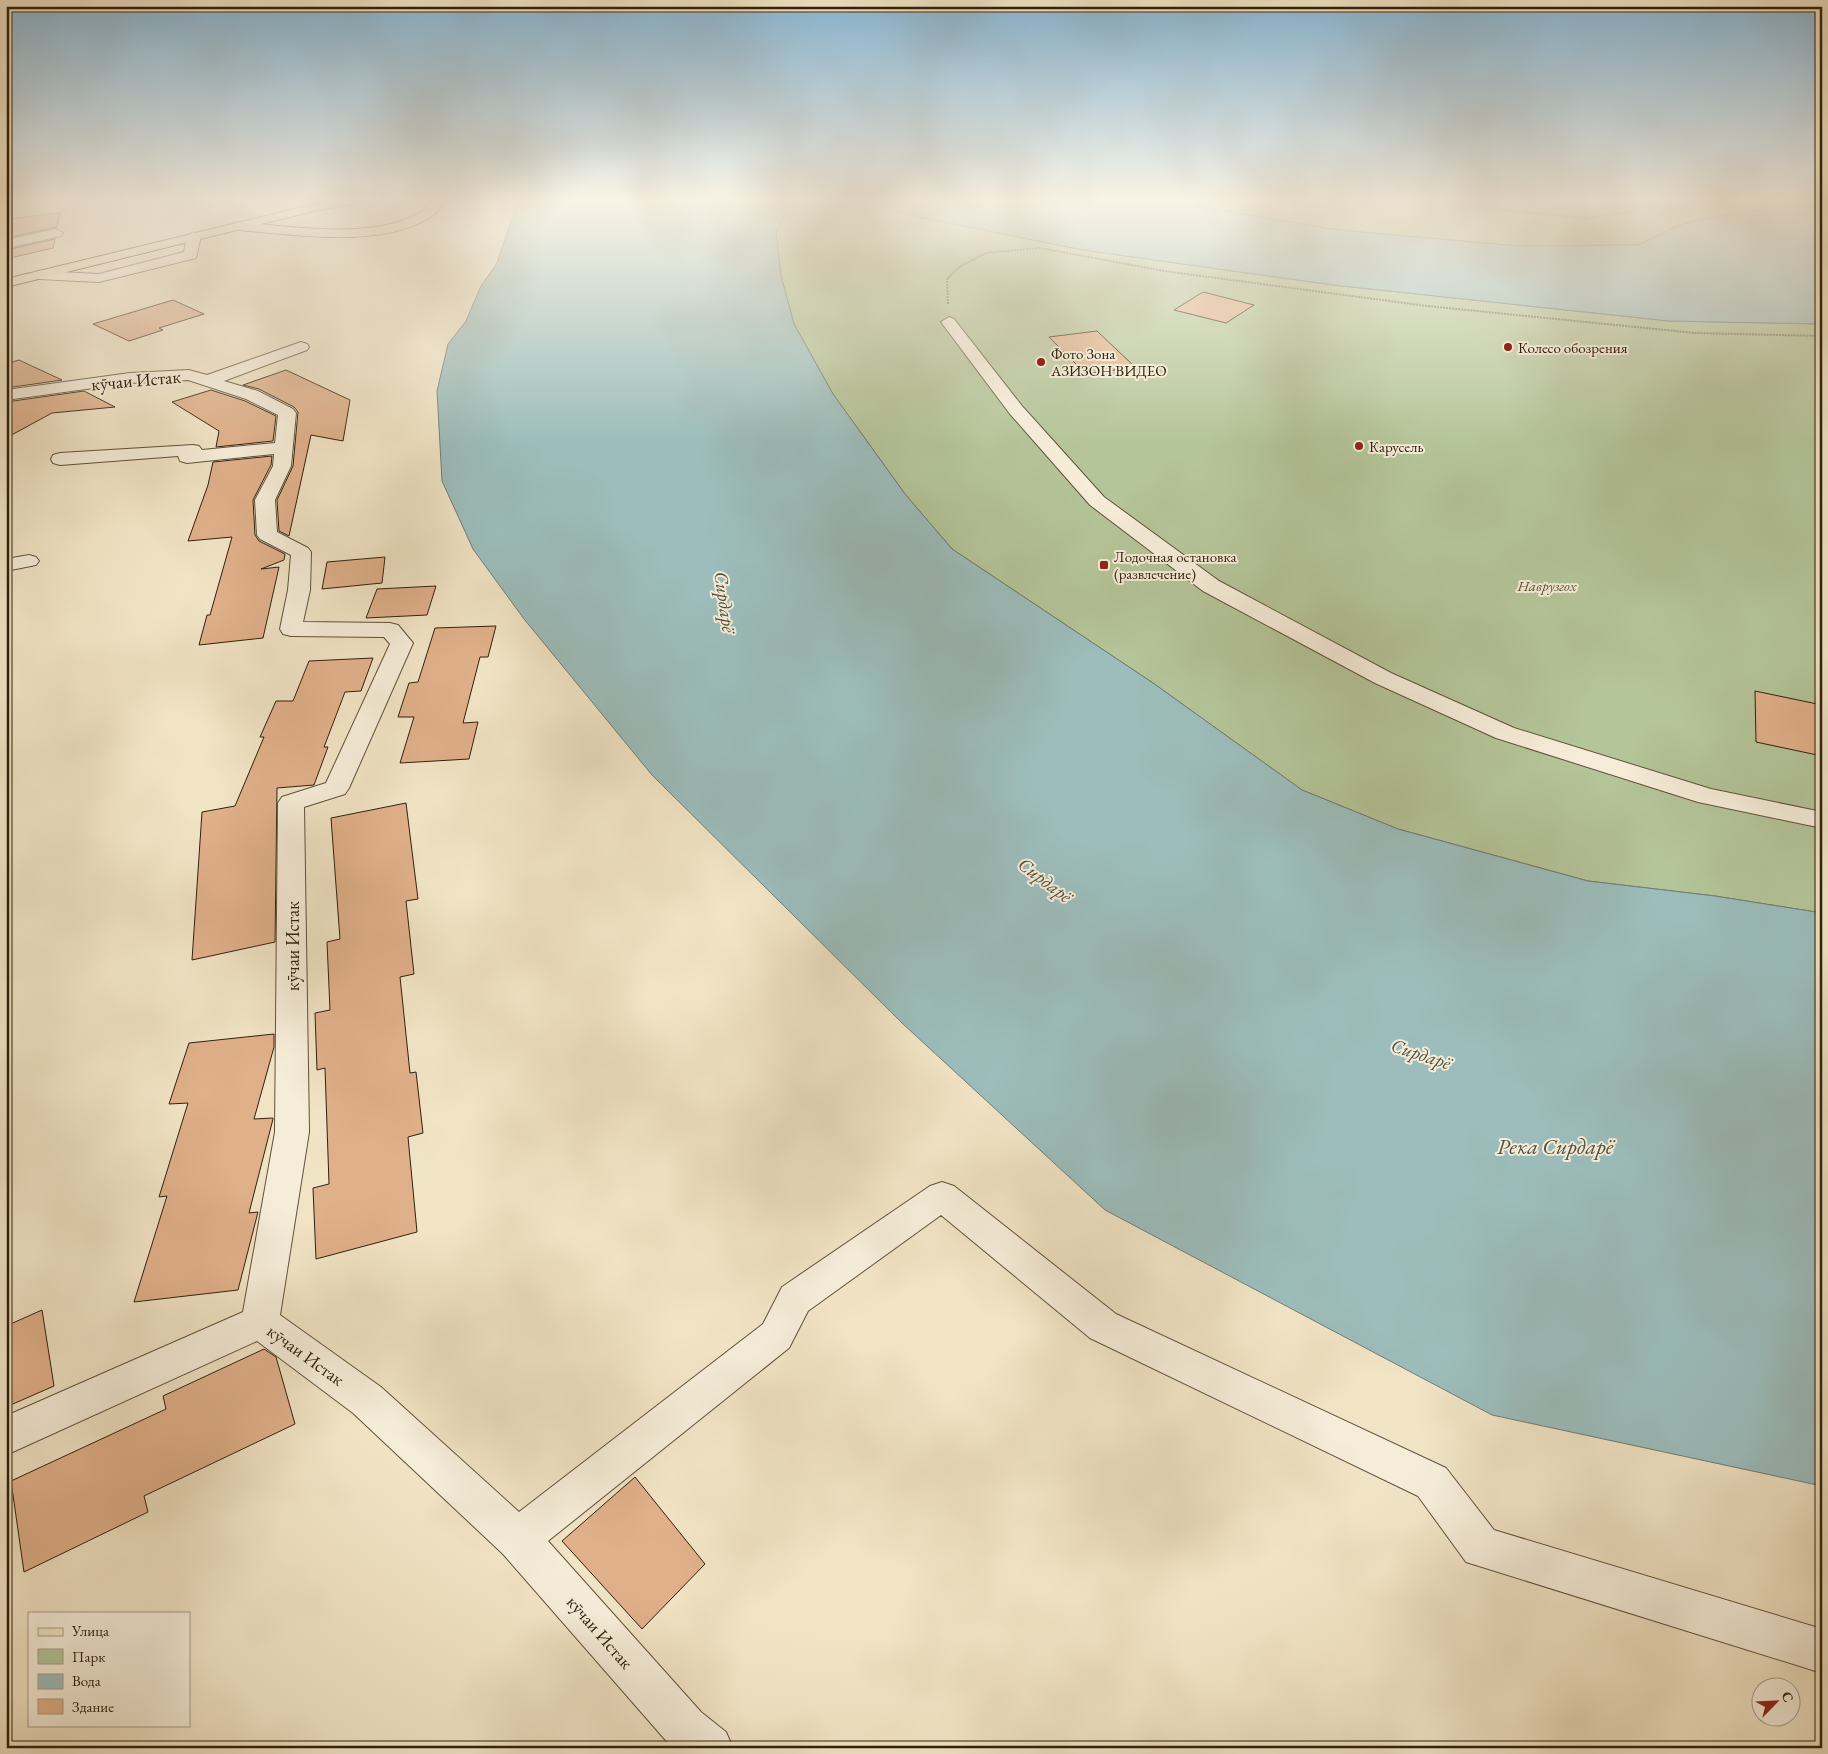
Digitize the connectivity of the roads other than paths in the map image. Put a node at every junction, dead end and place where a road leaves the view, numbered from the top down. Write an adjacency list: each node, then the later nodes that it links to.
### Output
1 (19, 280): 2 (main road)
2 (6, 283)
3 (948, 322): 11 (street)
4 (301, 347): 5 (street)
5 (207, 381): 6 (street, кӯчаи Истак); 7 (street, кӯчаи Истак)
6 (6, 395)
7 (285, 447): 8 (street); 12 (street, кӯчаи Истак)
8 (60, 458)
9 (29, 561): 10 (street)
10 (6, 565)
11 (1822, 820)
12 (260, 1322): 13 (street); 14 (street, кӯчаи Истак)
13 (6, 1436)
14 (518, 1540): 15 (street); 16 (street, кӯчаи Истак)
15 (1822, 1651)
16 (710, 1748)

